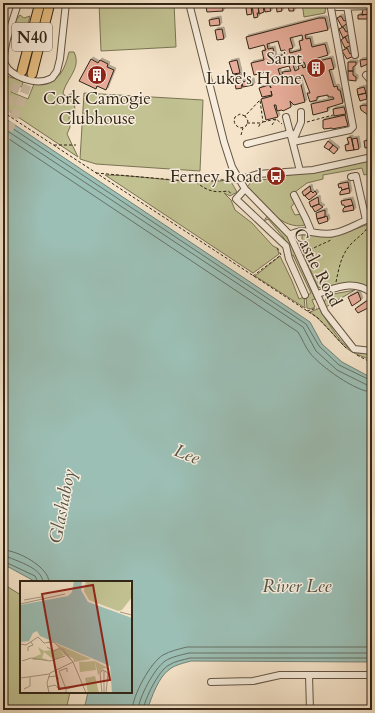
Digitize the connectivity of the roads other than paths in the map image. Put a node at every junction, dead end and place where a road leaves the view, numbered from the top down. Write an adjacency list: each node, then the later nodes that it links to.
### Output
1 (18, 3): 4 (street)
2 (40, 3): 11 (highway, N40)
3 (50, 3): 12 (highway, N40)
4 (66, 3)
5 (189, 3): 23 (street, Castle Road)
6 (330, 3): 18 (street)
7 (338, 6): 8 (street)
8 (348, 6): 9 (street); 10 (street)
9 (372, 6)
10 (355, 55)
11 (22, 71)
12 (32, 74)
13 (366, 75): 14 (street)
14 (372, 82)
15 (301, 112): 18 (street)
16 (286, 117): 17 (street)
17 (291, 133): 18 (street); 19 (street)
18 (293, 142): 21 (street)
19 (247, 144)
20 (372, 157): 21 (street)
21 (300, 171): 23 (street)
22 (351, 176): 27 (street)
23 (238, 180): 24 (street, Castle Road)
24 (245, 189): 26 (street, Castle Road); 28 (street)
25 (294, 195): 29 (street)
26 (267, 212): 28 (street); 30 (street, Castle Road)
27 (369, 219): 29 (street)
28 (259, 220): 33 (street)
29 (311, 231): 30 (street)
30 (290, 235): 32 (street, Castle Road)
31 (372, 293): 32 (street)
32 (317, 294): 34 (street, Castle Road)
33 (305, 295)
34 (372, 351)
35 (309, 675): 36 (street); 37 (street); 38 (street)
36 (372, 675)
37 (211, 682)
38 (310, 710)

